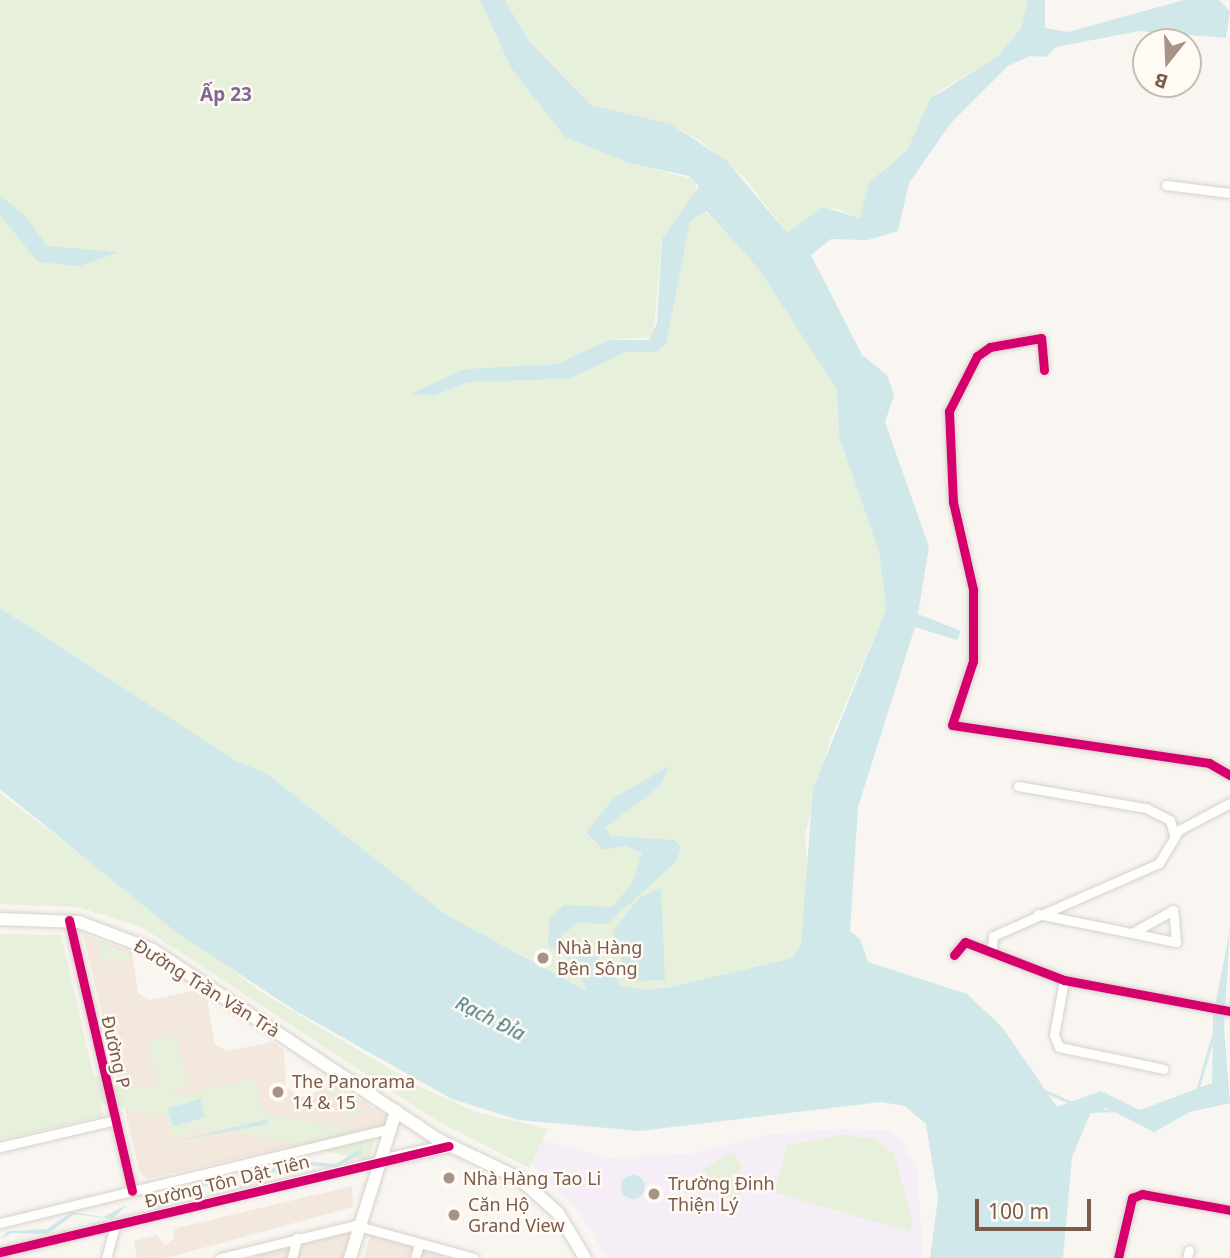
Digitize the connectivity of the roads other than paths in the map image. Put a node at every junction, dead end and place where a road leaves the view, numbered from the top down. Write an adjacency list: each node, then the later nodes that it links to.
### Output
1 (1166, 185): 2 (street)
2 (1230, 192)
3 (1044, 370): 4 (street)
4 (1230, 775)
5 (1018, 786): 7 (street)
6 (1230, 803): 7 (street)
7 (1174, 835): 8 (street)
8 (1038, 914): 11 (street); 12 (street)
9 (0, 919): 10 (main road, Đường Trần Văn Trà)
10 (68, 920): 17 (main road, Đường Trần Văn Trà); 18 (street, Đường P)
11 (1132, 933): 11 (street)
12 (992, 948): 13 (street); 14 (street)
13 (954, 955)
14 (1064, 980): 15 (street); 16 (street)
15 (1230, 1011)
16 (1164, 1069)
17 (396, 1111): 19 (main road); 20 (main road, Đường Trần Văn Trà)
18 (116, 1120): 21 (street); 23 (street, Đường P)
19 (390, 1129): 22 (main road); 23 (street, Đường Tôn Dật Tiên)
20 (449, 1146): 22 (main road); 37 (main road, Đường Trần Văn Trà)
21 (0, 1147)
22 (380, 1161): 26 (street, Đường Tôn Dật Tiên); 27 (main road)
23 (132, 1191): 25 (street, Đường Tôn Dật Tiên)
24 (1230, 1210): 38 (street)
25 (0, 1223)
26 (116, 1224): 30 (street, Đường Tôn Dật Tiên); 31 (street)
27 (360, 1226): 28 (street); 29 (street); 34 (main road)
28 (297, 1238): 32 (street); 33 (street)
29 (419, 1244): 35 (street); 36 (street)
30 (0, 1252)
31 (106, 1258)
32 (220, 1258)
33 (292, 1258)
34 (350, 1258)
35 (415, 1258)
36 (474, 1258)
37 (585, 1258)
38 (1118, 1258)

